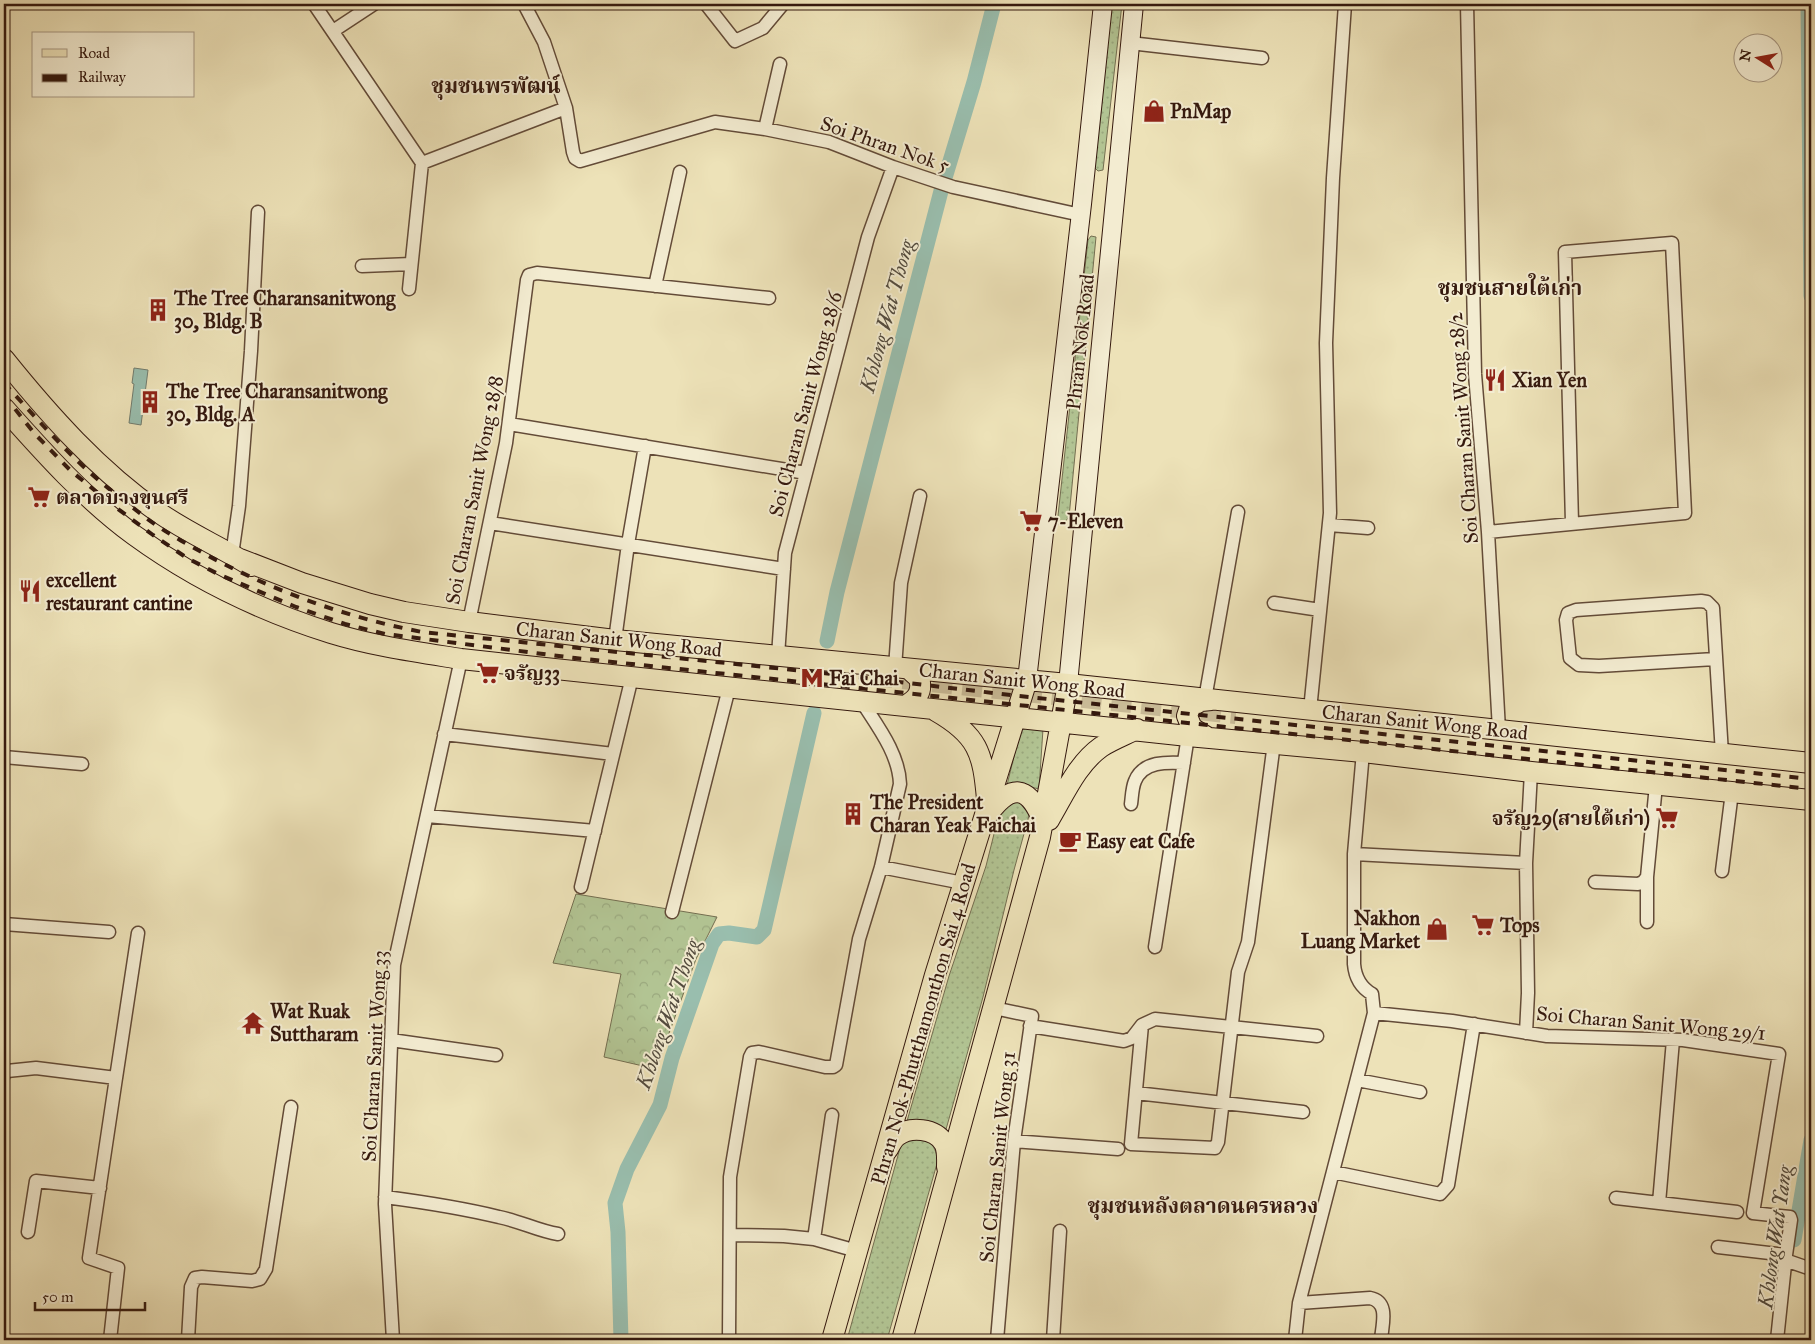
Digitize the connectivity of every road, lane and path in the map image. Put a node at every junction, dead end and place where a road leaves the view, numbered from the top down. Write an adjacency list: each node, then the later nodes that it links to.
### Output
1 (314, 4): 10 (street)
2 (374, 4): 10 (street)
3 (524, 4): 14 (street, Soi Phran Nok 5)
4 (706, 4): 5 (street)
5 (783, 4)
6 (1103, 4): 20 (main road, Phran Nok Road)
7 (1134, 4): 11 (main road, Phran Nok Road)
8 (1344, 4): 35 (street)
9 (1467, 4): 37 (street, Soi Charan Sanit Wong 28/2)
10 (333, 31): 16 (street)
11 (1130, 43): 12 (street); 52 (main road, Phran Nok Road)
12 (1262, 58)
13 (780, 64): 15 (street)
14 (566, 108): 15 (street, Soi Phran Nok 5); 16 (street)
15 (765, 129): 17 (street, Soi Phran Nok 5)
16 (422, 163): 21 (street)
17 (893, 167): 20 (street, Soi Phran Nok 5); 30 (street, Soi Charan Sanit Wong 28/6)
18 (680, 172): 23 (street)
19 (258, 212): 39 (street)
20 (1081, 215): 51 (main road, Phran Nok Road)
21 (411, 264): 22 (street); 24 (street)
22 (362, 266)
23 (655, 286): 25 (street); 28 (street, Soi Charan Sanit Wong 28/8)
24 (409, 289)
25 (770, 298)
26 (4, 359): 39 (main road, Charan Sanit Wong Road)
27 (4, 408): 41 (main road, Charan Sanit Wong Road)
28 (509, 424): 29 (street); 33 (street, Soi Charan Sanit Wong 28/8)
29 (645, 446): 30 (street); 38 (street)
30 (806, 473): 40 (street, Soi Charan Sanit Wong 28/6)
31 (920, 496): 49 (street)
32 (1238, 512): 55 (street)
33 (490, 523): 38 (street); 44 (street, Soi Charan Sanit Wong 28/8)
34 (1572, 523): 34 (street); 37 (street)
35 (1329, 525): 36 (street); 43 (street)
36 (1368, 528)
37 (1488, 532): 63 (street, Soi Charan Sanit Wong 28/2)
38 (628, 544): 40 (street); 45 (street)
39 (236, 557): 44 (main road, Charan Sanit Wong Road); 54 (main road, Charan Sanit Wong Road)
40 (784, 569): 46 (street, Soi Charan Sanit Wong 28/6)
41 (244, 598): 47 (main road, Charan Sanit Wong Road); 54 (main road, Charan Sanit Wong Road)
42 (1274, 603): 43 (street)
43 (1320, 610): 58 (street)
44 (469, 622): 45 (main road, Charan Sanit Wong Road)
45 (615, 640): 46 (main road, Charan Sanit Wong Road)
46 (778, 656): 49 (main road, Charan Sanit Wong Road)
47 (461, 659): 50 (main road, Charan Sanit Wong Road); 64 (street, Soi Charan Sanit Wong 33)
48 (1715, 659): 48 (street); 69 (street)
49 (902, 669): 51 (main road, Charan Sanit Wong Road); 56 (main road)
50 (632, 677): 53 (main road, Charan Sanit Wong Road); 68 (street)
51 (1027, 680): 52 (main road, Charan Sanit Wong Road); 59 (main road, Phran Nok-Phutthamonthon Sai 4 Road)
52 (1068, 684): 55 (main road, Charan Sanit Wong Road); 60 (main road)
53 (729, 688): 54 (main road, Charan Sanit Wong Road); 93 (street)
54 (868, 690): 56 (main road, Charan Sanit Wong Road); 87 (street)
55 (1209, 699): 58 (main road, Charan Sanit Wong Road); 65 (main road)
56 (905, 706): 57 (main road, Charan Sanit Wong Road)
57 (933, 709): 59 (main road, Charan Sanit Wong Road); 81 (main road)
58 (1310, 710): 63 (main road, Charan Sanit Wong Road)
59 (1016, 717): 60 (main road, Charan Sanit Wong Road); 81 (main road, Phran Nok-Phutthamonthon Sai 4 Road)
60 (1062, 722): 62 (main road, Charan Sanit Wong Road); 83 (main road)
61 (1236, 723): 72 (main road, Charan Sanit Wong Road)
62 (1137, 729): 65 (main road, Charan Sanit Wong Road); 83 (main road)
63 (1499, 730): 69 (main road, Charan Sanit Wong Road)
64 (444, 734): 68 (street); 82 (street, Soi Charan Sanit Wong 33)
65 (1197, 736): 66 (main road, Charan Sanit Wong Road); 73 (street)
66 (1274, 743): 67 (main road, Charan Sanit Wong Road); 104 (street)
67 (1363, 752): 76 (main road, Charan Sanit Wong Road); 85 (street)
68 (613, 754): 84 (street)
69 (1722, 754): 71 (main road, Charan Sanit Wong Road)
70 (4, 757): 75 (street)
71 (1753, 757): 72 (main road); 74 (main road, Charan Sanit Wong Road)
72 (1604, 761): 78 (main road)
73 (1184, 763): 80 (street); 98 (street)
74 (1811, 763)
75 (82, 764)
76 (1531, 772): 77 (main road, Charan Sanit Wong Road); 86 (street, Soi Charan Sanit Wong 29/1)
77 (1656, 785): 78 (main road, Charan Sanit Wong Road); 89 (street)
78 (1741, 793): 79 (main road, Charan Sanit Wong Road); 88 (street)
79 (1811, 800)
80 (1131, 804)
81 (986, 813): 83 (main road); 91 (main road, Phran Nok-Phutthamonthon Sai 4 Road)
82 (427, 816): 84 (street); 107 (street, Soi Charan Sanit Wong 33)
83 (1042, 826): 99 (main road)
84 (595, 831): 92 (street)
85 (1354, 854): 86 (street); 100 (street)
86 (1526, 863): 105 (street, Soi Charan Sanit Wong 29/1)
87 (881, 867): 91 (street); 132 (street)
88 (1722, 871)
89 (1647, 877): 90 (street); 94 (street)
90 (1595, 882)
91 (963, 883): 121 (main road, Phran Nok-Phutthamonthon Sai 4 Road)
92 (581, 887)
93 (672, 912)
94 (1647, 922)
95 (4, 924): 96 (street)
96 (110, 932)
97 (138, 933): 111 (street)
98 (1155, 947)
99 (994, 1008): 103 (street, Soi Charan Sanit Wong 31); 123 (main road)
100 (1374, 1013): 101 (street); 112 (street)
101 (1474, 1024): 105 (street); 122 (street)
102 (1142, 1025): 103 (street); 104 (street); 114 (street)
103 (1030, 1026): 119 (street, Soi Charan Sanit Wong 31)
104 (1231, 1028): 106 (street); 115 (street)
105 (1526, 1032): 108 (street, Soi Charan Sanit Wong 29/1)
106 (1317, 1036)
107 (391, 1040): 109 (street); 125 (street, Soi Charan Sanit Wong 33)
108 (1673, 1040): 127 (street); 136 (street, Soi Charan Sanit Wong 29/1)
109 (496, 1055)
110 (4, 1074): 111 (street)
111 (116, 1078): 124 (street)
112 (1357, 1080): 113 (street); 122 (street)
113 (1420, 1092)
114 (1136, 1093): 115 (street); 115 (street)
115 (1223, 1104): 117 (street)
116 (291, 1107): 140 (street)
117 (1303, 1112)
118 (832, 1115): 133 (street)
119 (1014, 1141): 120 (street); 145 (street, Soi Charan Sanit Wong 31)
120 (1118, 1149)
121 (884, 1155): 123 (main road); 135 (main road, Phran Nok-Phutthamonthon Sai 4 Road)
122 (1333, 1172): 138 (street)
123 (947, 1177): 144 (main road)
124 (100, 1188): 130 (street); 139 (street)
125 (385, 1197): 131 (street); 141 (street, Soi Charan Sanit Wong 33)
126 (1616, 1198): 127 (street)
127 (1660, 1203): 128 (street)
128 (1737, 1212)
129 (1060, 1231): 146 (street)
130 (28, 1232)
131 (558, 1234)
132 (731, 1236): 133 (street); 142 (street)
133 (814, 1239): 135 (street)
134 (1718, 1247): 136 (street)
135 (857, 1251): 143 (main road, Phran Nok-Phutthamonthon Sai 4 Road)
136 (1786, 1258): 137 (street); 149 (street)
137 (1808, 1268)
138 (1299, 1303): 147 (street); 148 (street)
139 (110, 1340)
140 (188, 1340)
141 (393, 1340)
142 (729, 1340)
143 (832, 1340)
144 (902, 1340)
145 (997, 1340)
146 (1053, 1340)
147 (1295, 1340)
148 (1381, 1340)
149 (1777, 1340)

